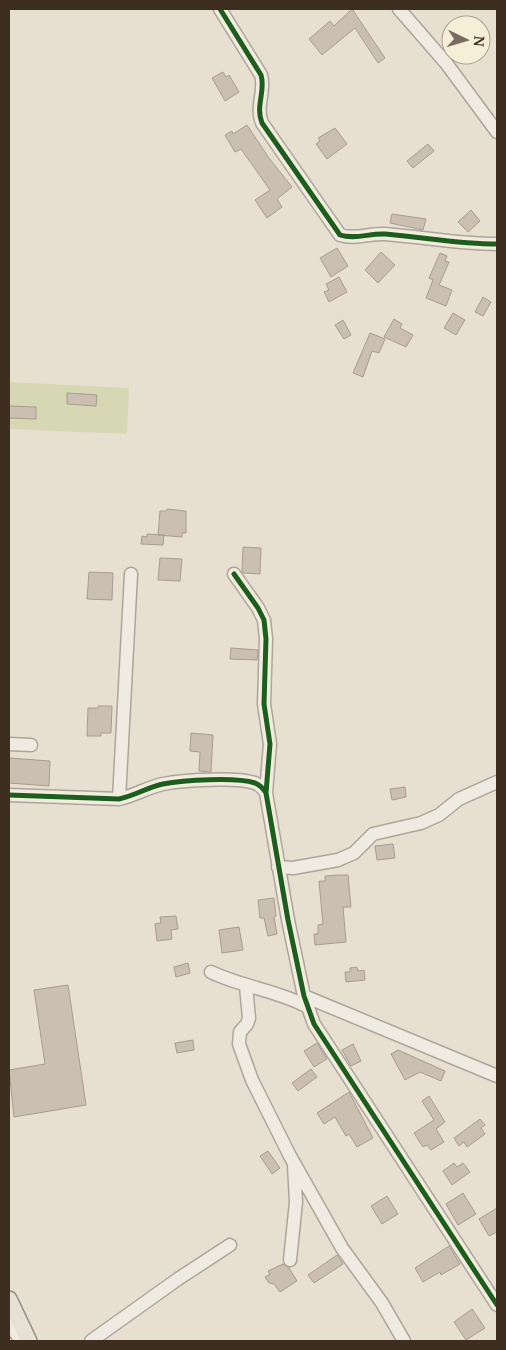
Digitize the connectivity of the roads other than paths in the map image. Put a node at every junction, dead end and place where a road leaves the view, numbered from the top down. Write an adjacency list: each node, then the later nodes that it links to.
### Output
1 (220, 9): 4 (street)
2 (399, 9): 3 (street)
3 (497, 132)
4 (497, 244)
5 (131, 574): 12 (street)
6 (234, 574): 10 (street)
7 (9, 744): 8 (street)
8 (32, 745)
9 (497, 782): 13 (street)
10 (266, 793): 12 (street); 13 (street)
11 (9, 795): 12 (street)
12 (119, 799)
13 (278, 867): 16 (street)
14 (211, 972): 15 (street)
15 (246, 986): 16 (street); 18 (street)
16 (305, 1001): 17 (street); 22 (street)
17 (497, 1076)
18 (294, 1163): 20 (street); 27 (street)
19 (230, 1245): 26 (street)
20 (290, 1260)
21 (9, 1299): 25 (main road)
22 (497, 1306)
23 (9, 1323): 24 (street)
24 (21, 1341)
25 (30, 1341)
26 (91, 1341)
27 (404, 1341)

